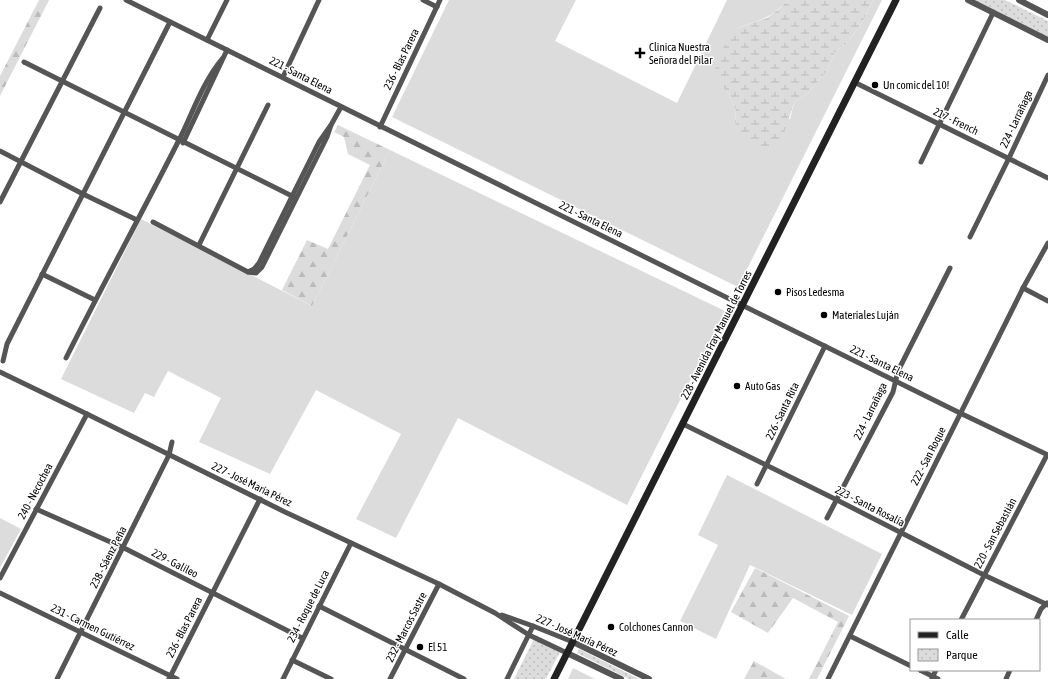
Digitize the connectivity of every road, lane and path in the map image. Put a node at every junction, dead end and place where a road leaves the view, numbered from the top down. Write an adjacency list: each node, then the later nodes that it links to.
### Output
1 (126, 0): 9 (street, 221 - Santa Elena)
2 (227, 0): 15 (street)
3 (319, 0): 20 (street)
4 (423, 0): 10 (street)
5 (440, 0): 10 (street, 236 - Blas Parera)
6 (896, 0): 22 (main road, 228 - Avenida Fray Manuel de Torres)
7 (968, 0): 12 (street)
8 (1019, 0): 13 (street)
9 (136, 2): 14 (street, 221 - Santa Elena)
10 (437, 7): 27 (street, 236 - Blas Parera)
11 (100, 8): 21 (street)
12 (993, 13): 16 (street); 26 (street)
13 (1048, 15)
14 (170, 22): 15 (street, 221 - Santa Elena); 25 (street)
15 (207, 40): 17 (street, 221 - Santa Elena)
16 (1048, 40)
17 (228, 50): 20 (street, 221 - Santa Elena); 28 (street)
18 (24, 62): 21 (street)
19 (1048, 75): 30 (street, 224 - Larrañaga)
20 (283, 77): 24 (street, 221 - Santa Elena)
21 (62, 81): 25 (street); 31 (street)
22 (854, 82): 26 (street, 217 - French); 48 (main road, 228 - Avenida Fray Manuel de Torres)
23 (268, 105): 33 (street)
24 (341, 107): 27 (street, 221 - Santa Elena); 36 (street)
25 (124, 113): 28 (street); 35 (street)
26 (940, 124): 30 (street, 217 - French); 32 (street)
27 (380, 127): 48 (street, 221 - Santa Elena)
28 (181, 142): 33 (street); 38 (street)
29 (0, 151): 31 (street)
30 (1009, 158): 34 (street, 217 - French); 40 (street, 224 - Larrañaga)
31 (20, 162): 35 (street); 37 (street)
32 (921, 162)
33 (237, 169): 36 (street); 42 (street)
34 (1048, 178)
35 (83, 194): 38 (street); 44 (street)
36 (294, 198): 42 (street)
37 (0, 202)
38 (137, 220): 46 (street)
39 (153, 222): 42 (street)
40 (970, 237)
41 (1048, 243): 45 (street, 222 - San Roque)
42 (199, 246)
43 (950, 268): 53 (street, 224 - Larrañaga)
44 (42, 274): 46 (street); 51 (street)
45 (1023, 288): 47 (street); 54 (street, 222 - San Roque)
46 (95, 300): 50 (street)
47 (1048, 301)
48 (743, 305): 49 (street, 221 - Santa Elena); 56 (main road, 228 - Avenida Fray Manuel de Torres)
49 (825, 346): 53 (street, 221 - Santa Elena); 60 (street, 226 - Santa Rita)
50 (66, 358)
51 (3, 361)
52 (0, 372): 55 (street, 227 - José María Pérez)
53 (896, 380): 54 (street, 221 - Santa Elena); 63 (street, 224 - Larrañaga)
54 (960, 413): 59 (street, 221 - Santa Elena); 66 (street, 222 - San Roque)
55 (87, 414): 58 (street, 227 - José María Pérez); 64 (street, 240 - Necochea)
56 (683, 424): 60 (street, 223 - Santa Rosalía); 84 (main road, 228 - Avenida Fray Manuel de Torres)
57 (172, 442): 58 (street, 238 - Sáenz Peña)
58 (170, 455): 62 (street, 227 - José María Pérez); 68 (street, 238 - Sáenz Peña)
59 (1048, 455): 69 (street, 220 - San Sebastián)
60 (766, 465): 61 (street, 226 - Santa Rita); 63 (street, 223 - Santa Rosalía)
61 (757, 484)
62 (260, 499): 67 (street, 227 - José María Pérez); 73 (street, 236 - Blas Parera)
63 (837, 500): 65 (street, 224 - Larrañaga); 66 (street, 223 - Santa Rosalía)
64 (36, 509): 68 (street, 229 - Galileo); 70 (street, 240 - Necochea)
65 (827, 518)
66 (901, 533): 69 (street, 223 - Santa Rosalía); 82 (street, 222 - San Roque)
67 (351, 542): 71 (street, 227 - José María Pérez); 75 (street, 234 - Roque de Luca)
68 (124, 548): 73 (street, 229 - Galileo); 80 (street, 238 - Sáenz Peña)
69 (984, 575): 74 (street, 223 - Santa Rosalía); 77 (street, 220 - San Sebastián)
70 (0, 578)
71 (439, 584): 76 (street, 227 - José María Pérez); 85 (street, 232 - Marcos Sastre)
72 (0, 593): 80 (street, 231 - Carmen Gutiérrez)
73 (212, 593): 83 (street, 229 - Galileo); 90 (street, 236 - Blas Parera)
74 (1047, 604): 78 (street)
75 (319, 606): 83 (street, 234 - Roque de Luca); 85 (street)
76 (495, 613): 79 (street, 227 - José María Pérez); 81 (street, 227 - José María Pérez)
77 (962, 619)
78 (1036, 619)
79 (533, 626): 81 (street); 84 (street, 227 - José María Pérez)
80 (81, 632): 90 (street, 231 - Carmen Gutiérrez); 92 (street, 238 - Sáenz Peña)
81 (529, 635): 86 (street, 227 - José María Pérez); 98 (street)
82 (850, 636): 88 (street); 102 (street, 222 - San Roque)
83 (302, 638): 87 (street, 234 - Roque de Luca)
84 (572, 642): 86 (main road, 228 - Avenida Fray Manuel de Torres); 101 (street, 227 - José María Pérez)
85 (406, 649): 96 (street, 232 - Marcos Sastre); 97 (street)
86 (567, 653): 99 (main road, 228 - Avenida Fray Manuel de Torres); 100 (street, 227 - José María Pérez)
87 (292, 660): 94 (street, 234 - Roque de Luca); 95 (street)
88 (910, 666)
89 (922, 671): 91 (street)
90 (169, 677): 93 (street, 231 - Carmen Gutiérrez)
91 (934, 678)
92 (57, 679)
93 (177, 679)
94 (283, 679)
95 (331, 679)
96 (390, 679)
97 (464, 679)
98 (507, 679)
99 (554, 679)
100 (621, 679)
101 (648, 679)
102 (828, 679)

